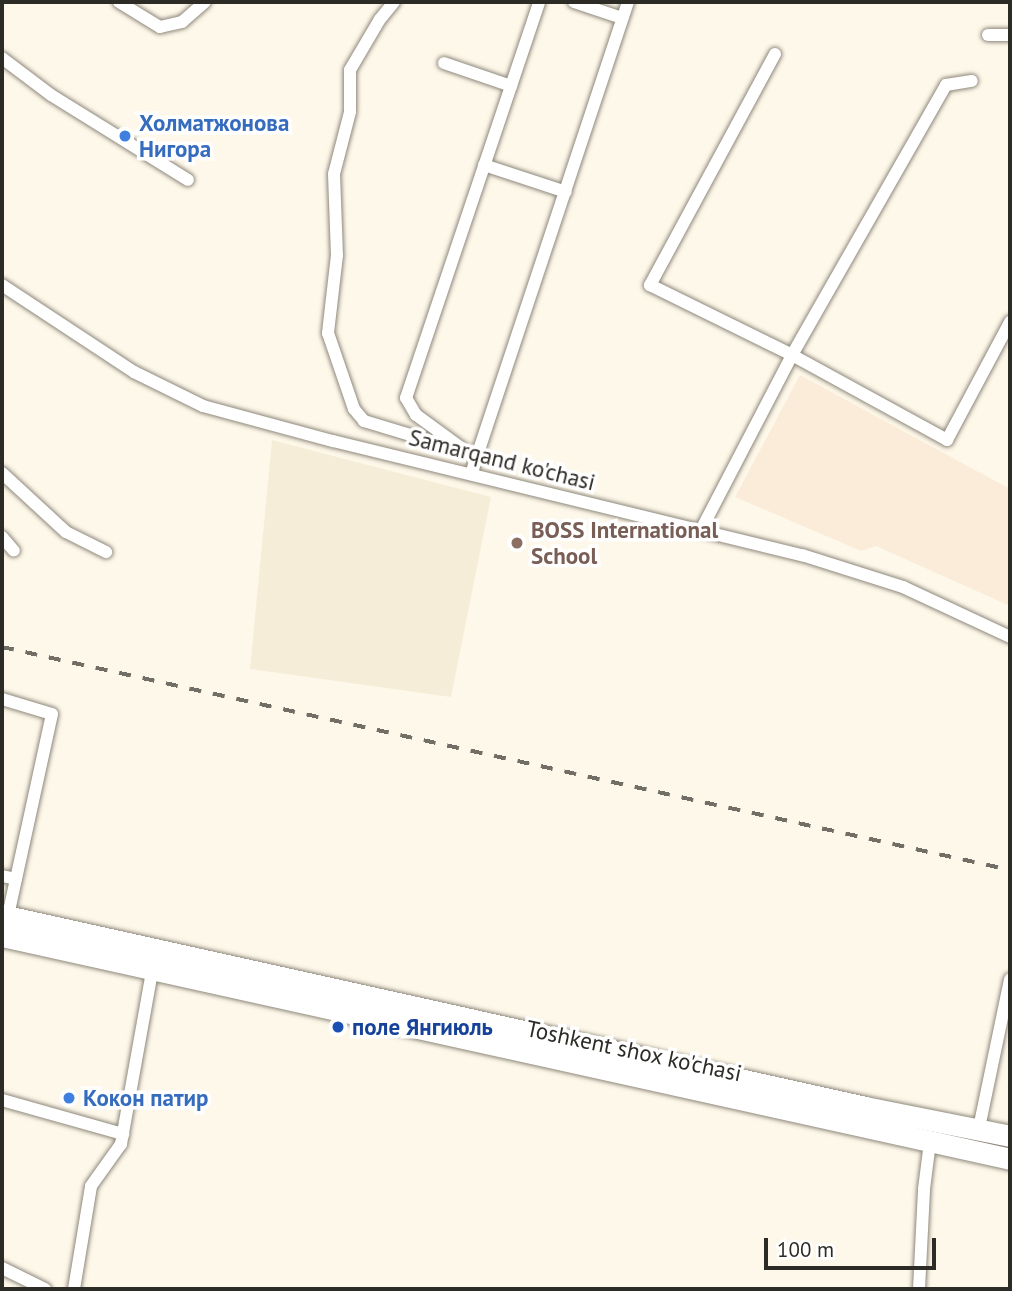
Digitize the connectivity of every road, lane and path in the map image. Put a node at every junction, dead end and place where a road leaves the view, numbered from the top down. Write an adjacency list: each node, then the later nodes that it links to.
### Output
1 (119, 2): 2 (street)
2 (205, 2)
3 (394, 2): 21 (street)
4 (539, 2): 14 (street)
5 (574, 2): 7 (street)
6 (628, 2): 7 (street)
7 (622, 18): 17 (street)
8 (988, 35): 9 (street)
9 (1010, 35)
10 (775, 54): 20 (street)
11 (2, 58): 16 (street)
12 (444, 63): 14 (street)
13 (972, 81): 20 (street)
14 (511, 86): 15 (street)
15 (484, 165): 17 (street); 21 (street)
16 (188, 180)
17 (566, 192): 21 (street)
18 (2, 285): 23 (street, Samarqand ko'chasi)
19 (1010, 322): 20 (street)
20 (792, 355): 24 (street)
21 (472, 453): 23 (street)
22 (2, 473): 27 (street)
23 (471, 474): 24 (street, Samarqand ko'chasi)
24 (701, 530): 28 (street, Samarqand ko'chasi)
25 (2, 537): 26 (street)
26 (14, 551)
27 (106, 552)
28 (1010, 636)
29 (2, 699): 31 (street)
30 (2, 876): 31 (street)
31 (16, 879): 32 (street)
32 (4, 922): 33 (main road, Toshkent shox ko'chasi); 36 (main road, Toshkent shox ko'chasi)
33 (152, 971): 36 (main road, Toshkent shox ko'chasi); 38 (street)
34 (1010, 979): 37 (street)
35 (2, 1100): 38 (street)
36 (863, 1117): 37 (main road, Toshkent shox ko'chasi); 40 (main road, Toshkent shox ko'chasi)
37 (979, 1128): 39 (main road, Toshkent shox ko'chasi)
38 (123, 1134): 44 (street)
39 (1010, 1136)
40 (930, 1142): 41 (main road, Toshkent shox ko'chasi); 45 (street)
41 (1010, 1159)
42 (2, 1268): 43 (street)
43 (45, 1289)
44 (74, 1289)
45 (919, 1289)

